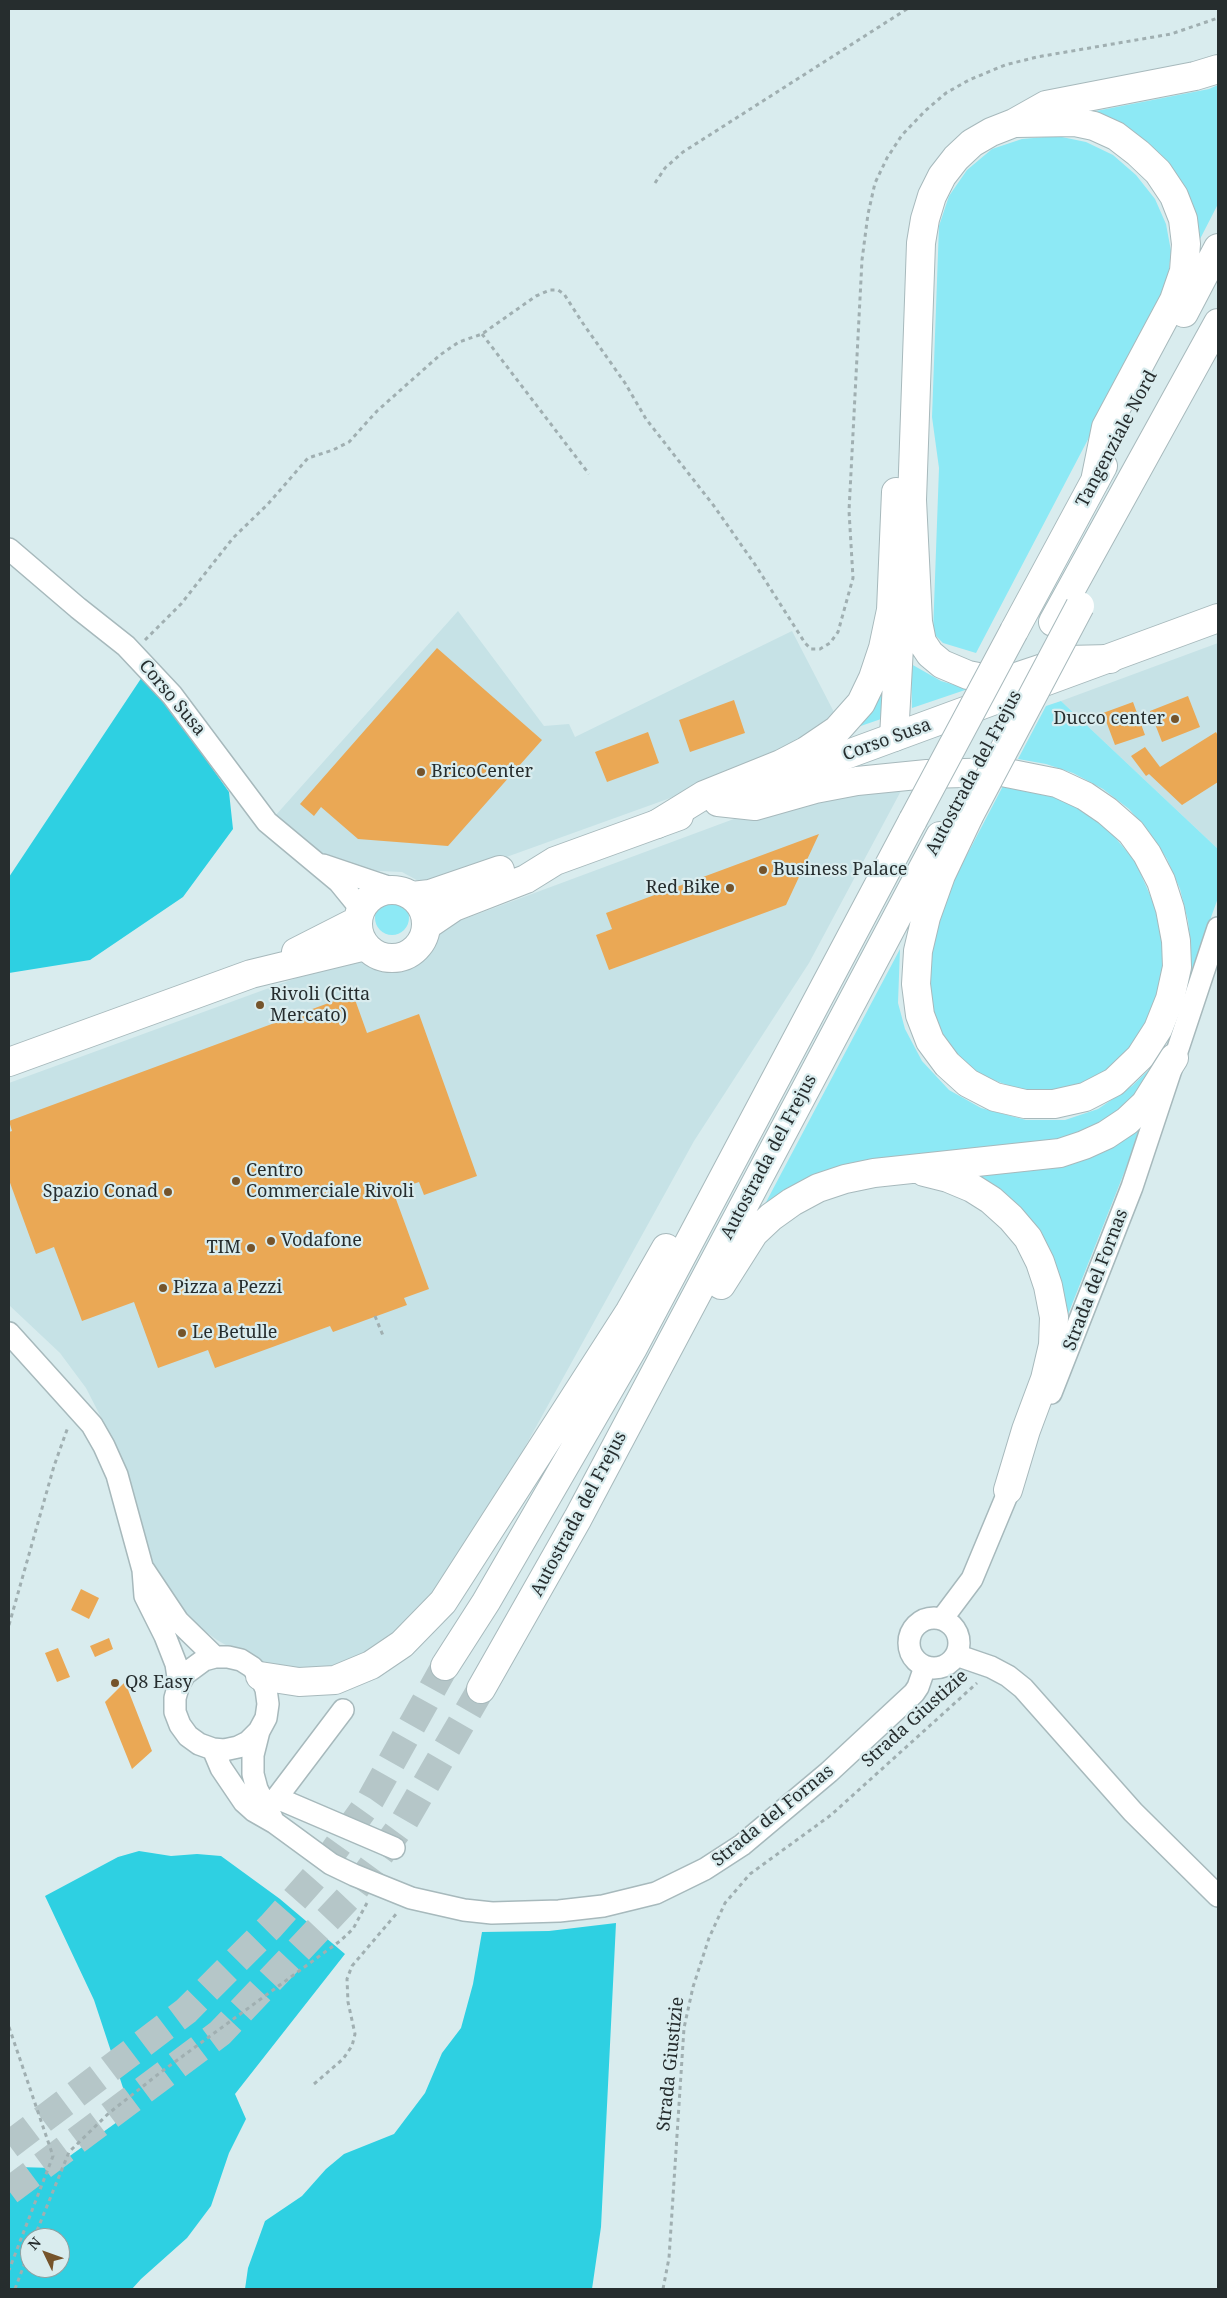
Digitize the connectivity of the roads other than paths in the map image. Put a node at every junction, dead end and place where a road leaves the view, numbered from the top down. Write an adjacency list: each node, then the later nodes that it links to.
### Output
1 (1218, 69): 2 (main road)
2 (1014, 123): 5 (main road); 6 (main road)
3 (1218, 248): 6 (main road, Tangenziale Nord)
4 (1218, 323): 8 (main road, Tangenziale Nord)
5 (916, 357): 7 (main road); 17 (main road)
6 (1095, 481): 12 (main road, Tangenziale Nord)
7 (912, 500): 13 (main road); 14 (main road)
8 (1105, 530): 11 (main road, Tangenziale Nord); 16 (main road, bridge)
9 (9, 549): 19 (street, Corso Susa)
10 (1218, 618): 13 (main road, Corso Susa)
11 (1053, 622): 16 (main road, Autostrada del Frejus)
12 (1014, 631): 26 (main road, Autostrada del Frejus, bridge)
13 (1110, 659): 14 (main road, Corso Susa)
14 (894, 737): 15 (main road, Corso Susa)
15 (718, 802): 16 (main road); 17 (main road, Corso Susa)
16 (960, 816): 30 (main road, Autostrada del Frejus)
17 (657, 824): 18 (main road, Corso Susa)
18 (555, 861): 20 (main road, Corso Susa); 22 (main road, Corso Susa)
19 (318, 864): 20 (street, Corso Susa); 21 (street, Corso Susa)
20 (403, 893): 21 (main road); 22 (main road)
21 (361, 926): 22 (main road); 25 (main road)
22 (426, 926)
23 (1218, 928): 24 (street, Strada del Fornas)
24 (1174, 1058): 27 (main road); 29 (street, Strada del Fornas)
25 (9, 1062)
26 (730, 1167): 35 (main road, Autostrada del Frejus); 37 (main road)
27 (911, 1169): 29 (main road); 30 (main road)
28 (9, 1333): 31 (street)
29 (1008, 1490): 32 (street, Strada del Fornas)
30 (578, 1518): 39 (main road, Autostrada del Frejus)
31 (143, 1570): 34 (street); 38 (street)
32 (942, 1619): 33 (street); 36 (street)
33 (956, 1655): 36 (street); 45 (street)
34 (215, 1656): 37 (street); 38 (street)
35 (445, 1666)
36 (925, 1667): 43 (street, Strada del Fornas)
37 (260, 1676): 41 (street)
38 (179, 1684): 42 (street)
39 (481, 1688)
40 (343, 1710): 43 (street)
41 (259, 1731): 42 (street); 43 (street)
42 (213, 1749): 43 (street, Strada del Fornas)
43 (273, 1809): 44 (street, Strada del Fornas)
44 (394, 1848)
45 (1218, 1896)

